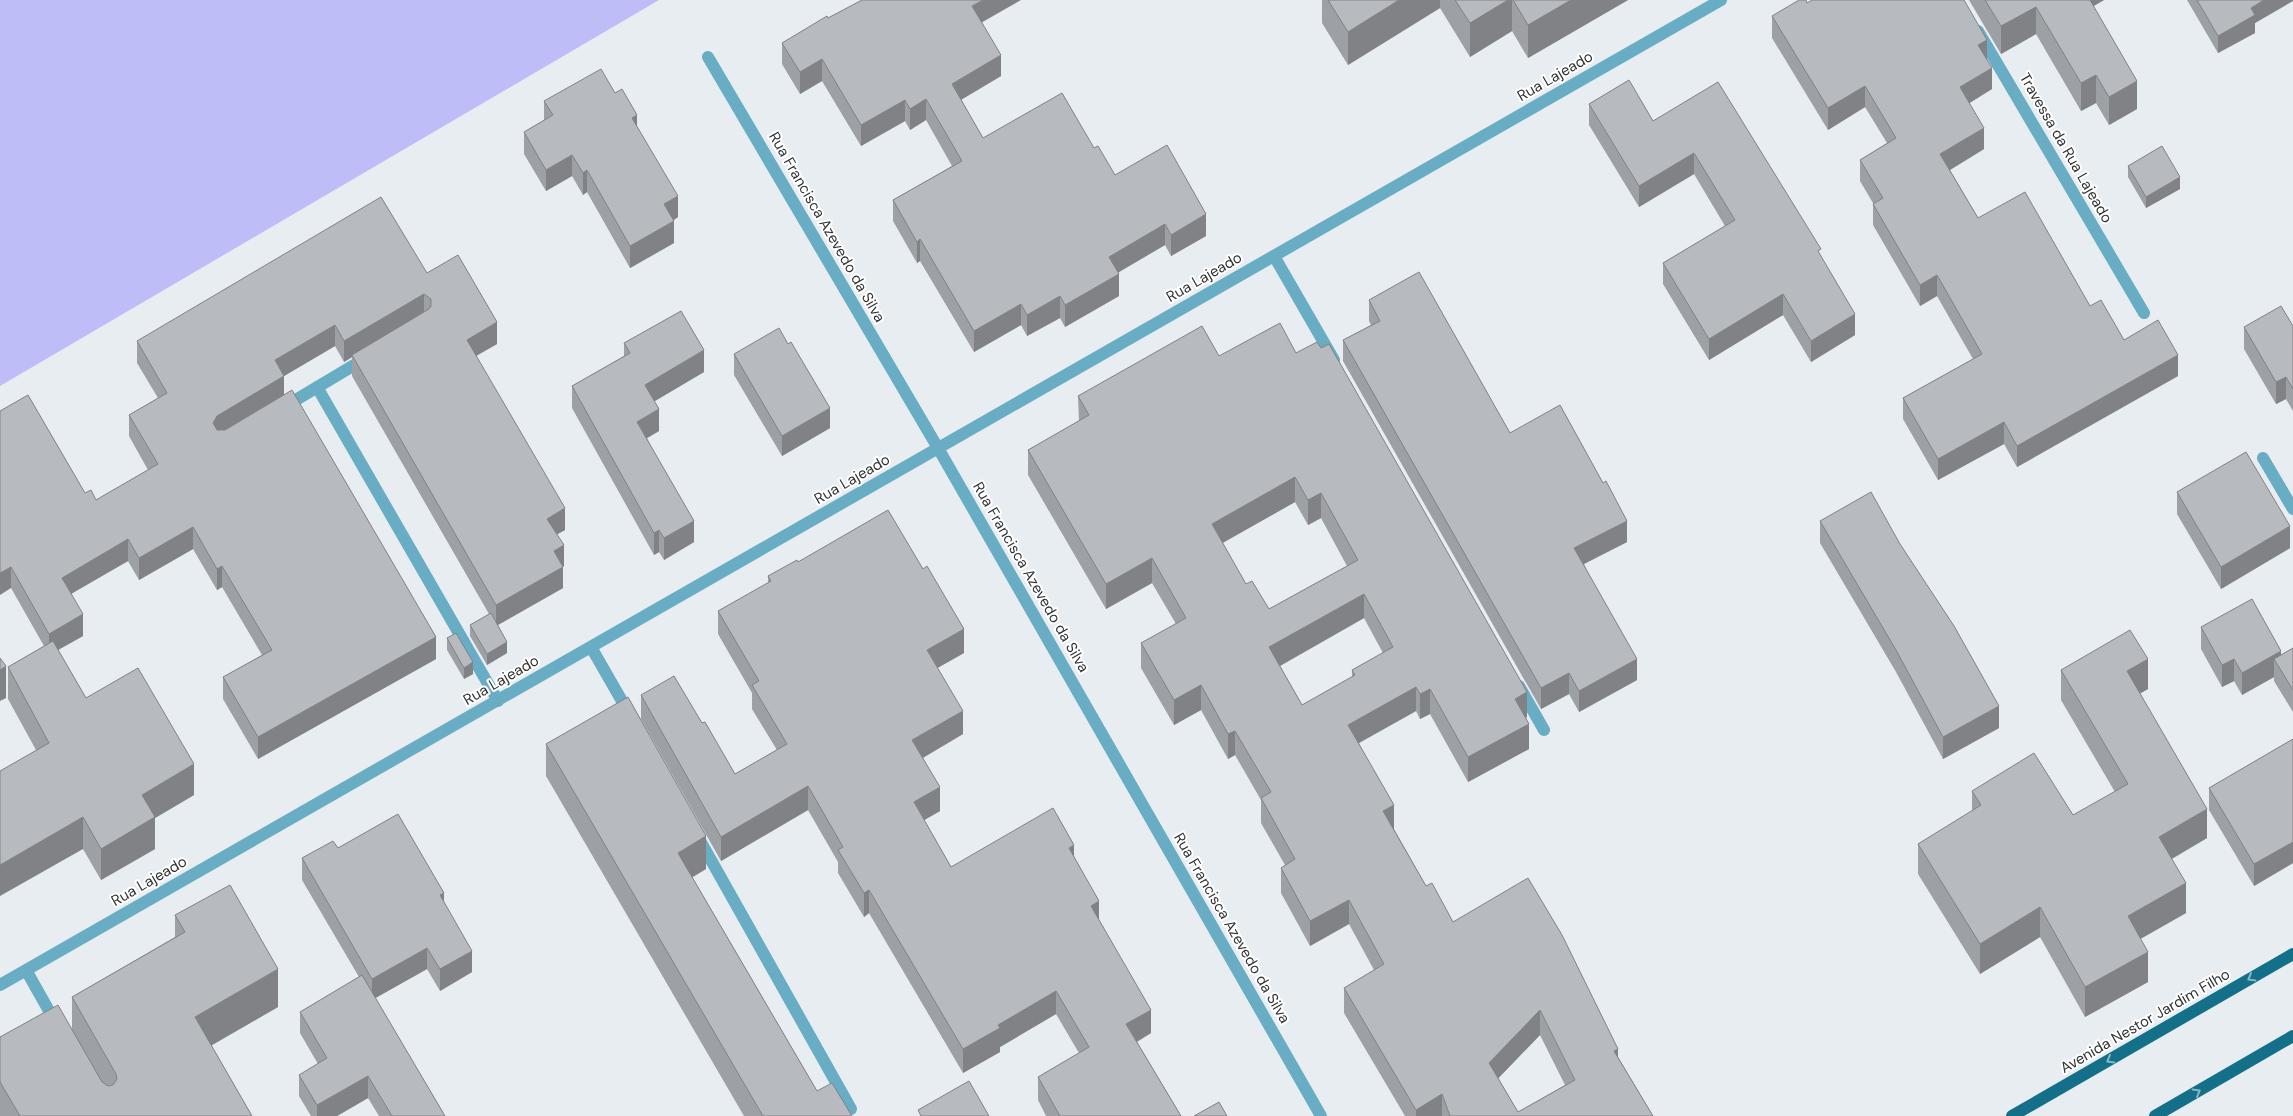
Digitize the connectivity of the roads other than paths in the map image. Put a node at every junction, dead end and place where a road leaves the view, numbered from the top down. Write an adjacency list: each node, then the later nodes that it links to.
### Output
1 (1721, 0): 4 (street, Rua Lajeado)
2 (1970, 17): 5 (street, Travessa da Rua Lajeado)
3 (708, 56): 10 (street, Rua Francisca Azevedo da Silva)
4 (1274, 256): 7 (street); 10 (street, Rua Lajeado)
5 (2144, 313)
6 (374, 353): 8 (street)
7 (1338, 368)
8 (317, 387): 9 (street); 15 (street)
9 (269, 416)
10 (938, 448): 13 (street, Rua Lajeado); 25 (street, Rua Francisca Azevedo da Silva)
11 (2263, 458): 12 (street)
12 (2293, 509)
13 (591, 647): 15 (street, Rua Lajeado); 16 (street)
14 (1515, 678): 17 (street)
15 (498, 700): 20 (street, Rua Lajeado)
16 (634, 724)
17 (1544, 730)
18 (692, 826): 24 (street)
19 (2293, 954): 26 (main road, Avenida Nestor Jardim Filho, one-way to 26)
20 (26, 970): 21 (street, Rua Lajeado); 23 (street)
21 (0, 985)
22 (2293, 1036): 27 (main road, one-way to 22)
23 (65, 1039)
24 (851, 1109)
25 (1320, 1116)
26 (2012, 1116)
27 (2155, 1116)

